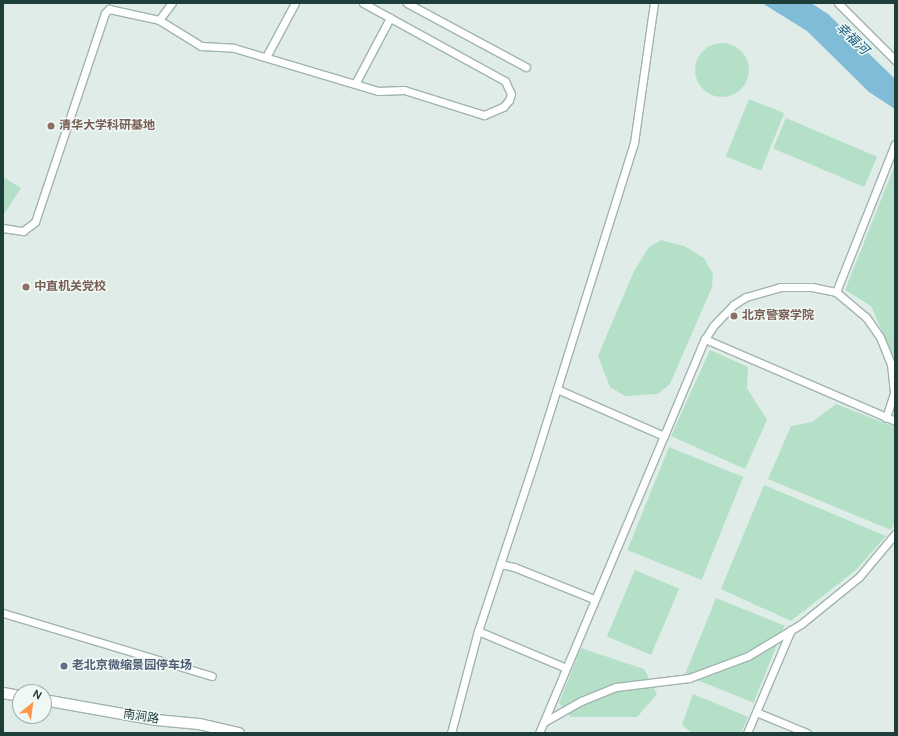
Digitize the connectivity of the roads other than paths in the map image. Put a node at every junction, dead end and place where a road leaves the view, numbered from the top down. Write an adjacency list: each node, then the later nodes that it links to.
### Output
1 (108, 3): 8 (street)
2 (172, 3): 10 (street)
3 (295, 3): 11 (street)
4 (363, 3): 9 (street)
5 (407, 3): 13 (street)
6 (654, 3): 20 (street)
7 (838, 3): 12 (street)
8 (105, 13): 10 (street); 17 (street)
9 (390, 18): 14 (street); 14 (street)
10 (159, 20): 11 (street)
11 (266, 57): 14 (street)
12 (895, 60)
13 (526, 68)
14 (355, 84)
15 (895, 144): 16 (street)
16 (892, 156): 18 (street)
17 (3, 228)
18 (836, 292): 19 (street); 21 (street)
19 (705, 340): 21 (street); 23 (street)
20 (557, 389): 23 (street); 25 (street)
21 (886, 418): 22 (street)
22 (895, 421)
23 (664, 436): 26 (street)
24 (895, 534): 28 (street)
25 (500, 564): 26 (street); 29 (street)
26 (594, 599): 30 (street)
27 (3, 613): 31 (street)
28 (791, 630): 33 (street); 34 (street)
29 (478, 631): 30 (street); 36 (street)
30 (566, 668): 34 (street)
31 (212, 676)
32 (52, 701): 35 (main road, 南涧路)
33 (756, 712): 38 (street); 39 (street)
34 (544, 722): 37 (street)
35 (239, 733)
36 (451, 733)
37 (539, 733)
38 (747, 733)
39 (807, 733)

